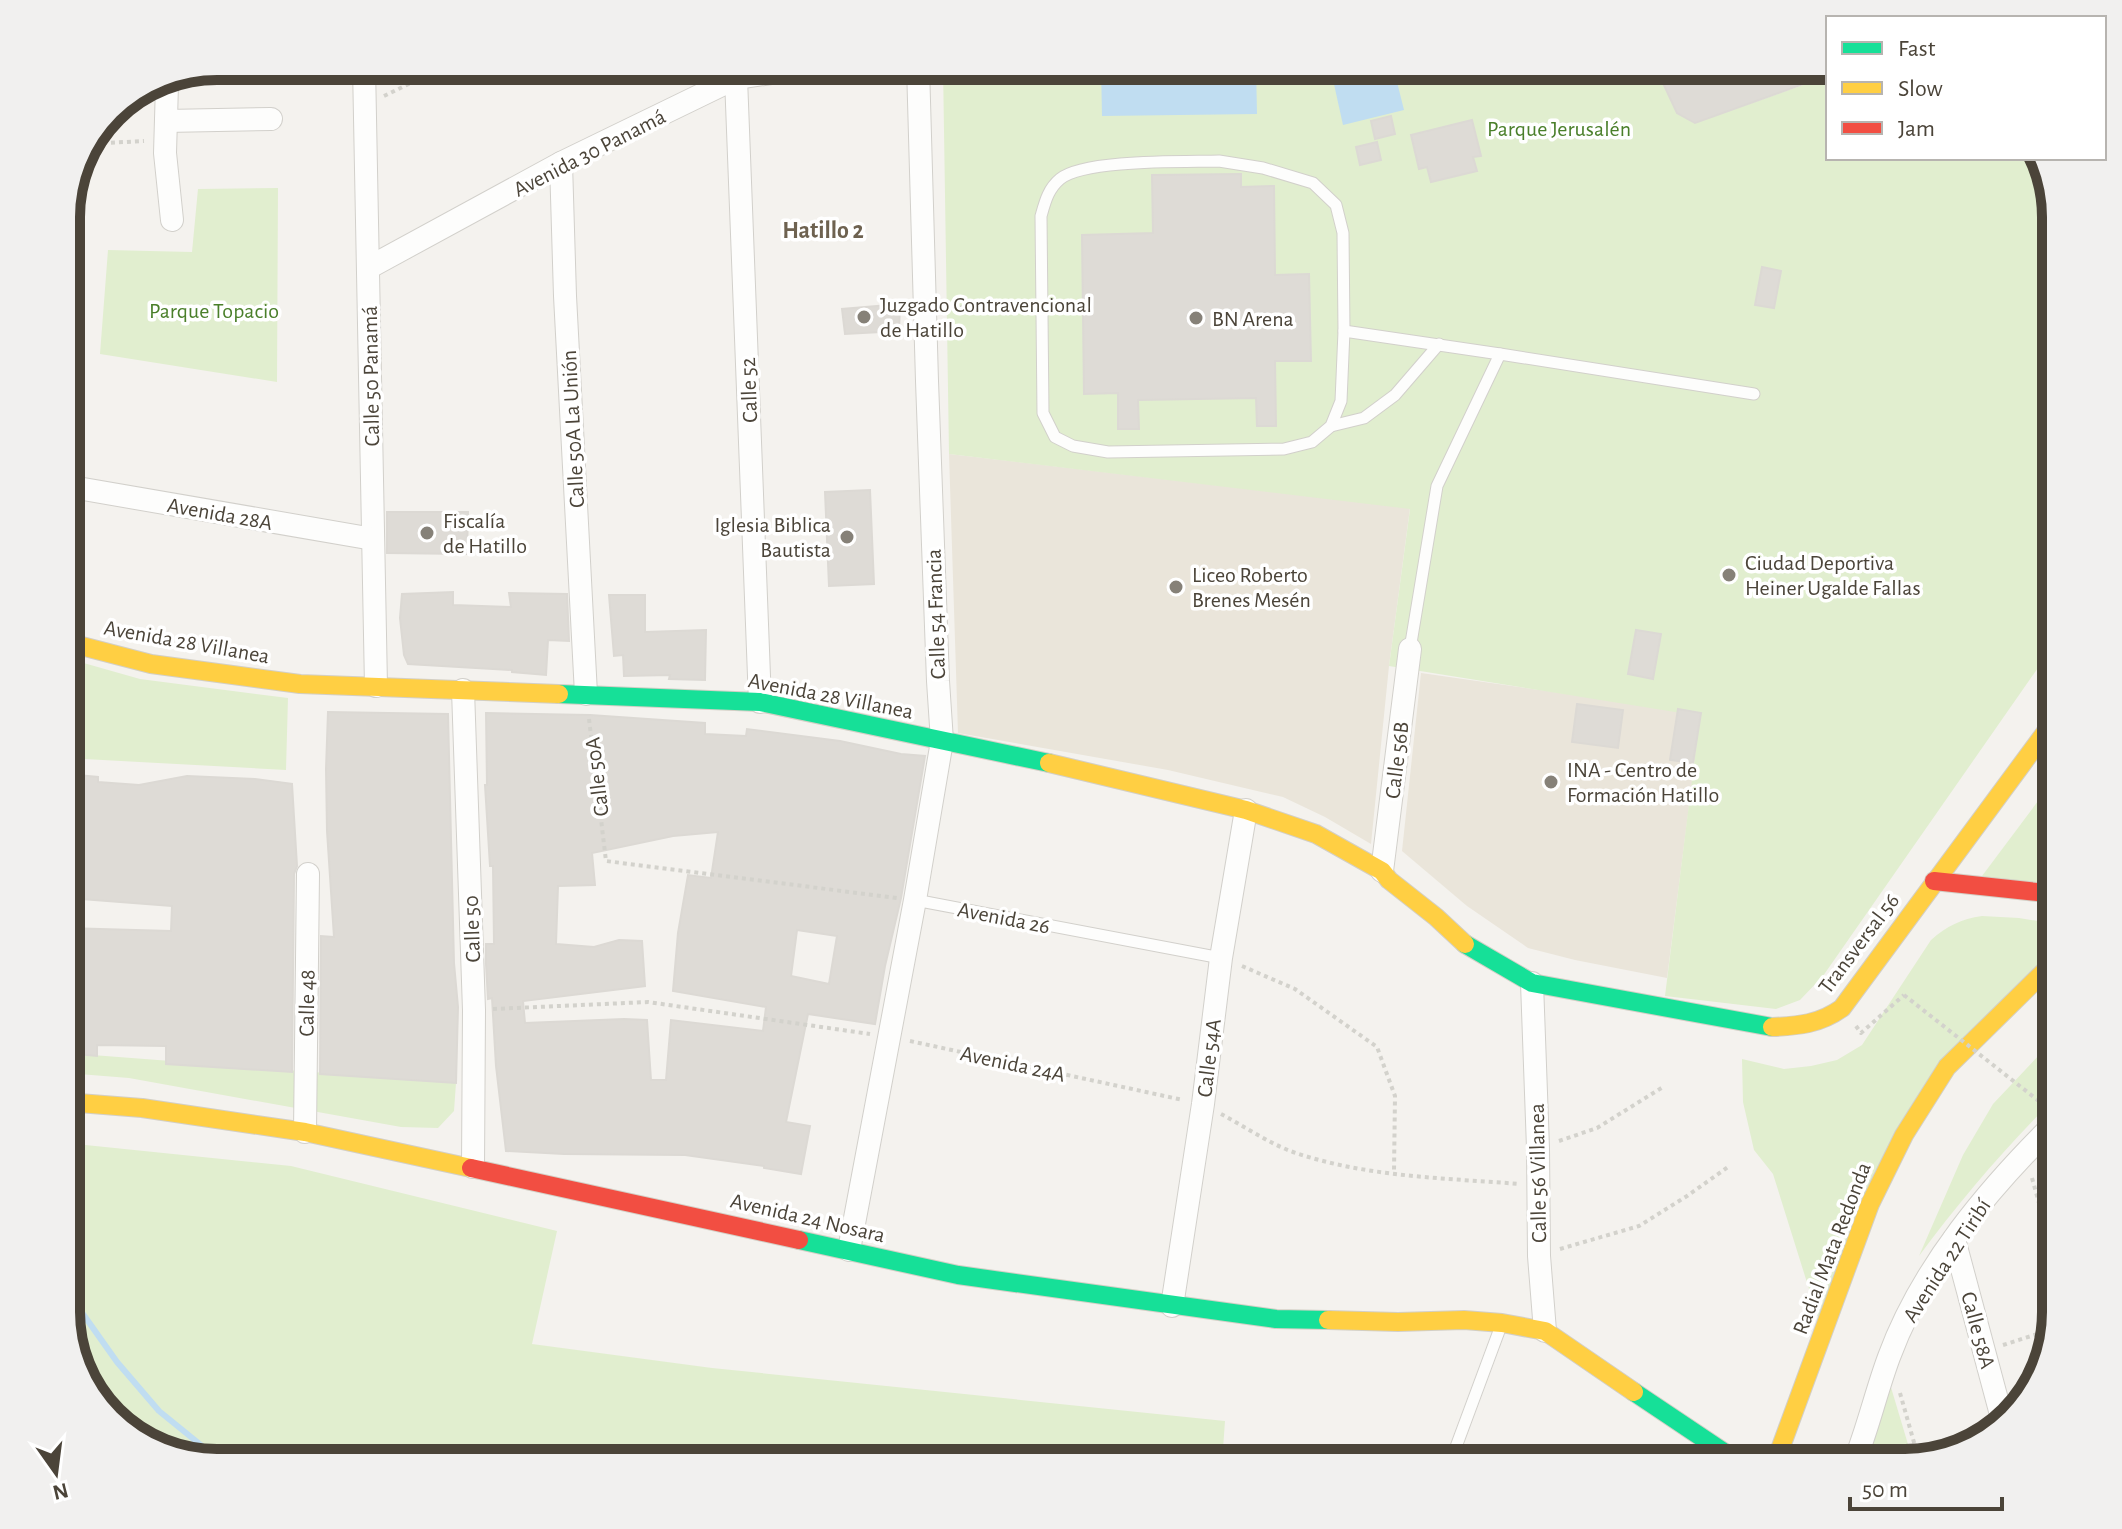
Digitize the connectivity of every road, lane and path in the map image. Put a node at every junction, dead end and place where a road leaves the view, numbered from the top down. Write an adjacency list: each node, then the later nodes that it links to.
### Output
1 (364, 80): 7 (street, Calle 50 Panamá)
2 (417, 80): 7 (path)
3 (732, 80): 11 (street, Avenida 30 Panamá)
4 (736, 80): 28 (street, Calle 52)
5 (918, 80): 15 (street, Calle 54 Francia)
6 (167, 89): 9 (street)
7 (365, 105): 13 (street, Calle 50 Panamá)
8 (271, 119): 9 (street)
9 (166, 131): 10 (path); 12 (street)
10 (103, 141)
11 (561, 163): 13 (street, Avenida 30 Panamá); 27 (street, Calle 50A La Unión)
12 (172, 220)
13 (368, 268): 22 (street, Calle 50 Panamá)
14 (1042, 305): 15 (path); 16 (lane); 20 (lane)
15 (925, 309): 30 (street, Calle 54 Francia)
16 (1344, 331): 17 (lane); 20 (lane)
17 (1439, 344): 18 (lane); 20 (lane)
18 (1500, 354): 19 (lane); 24 (lane)
19 (1754, 394)
20 (1331, 426)
21 (80, 488): 22 (street, Avenida 28A)
22 (373, 539): 25 (street, Calle 50 Panamá)
23 (80, 646): 25 (street, Avenida 28 Villanea)
24 (1410, 649): 32 (street, Calle 56B)
25 (376, 686): 26 (street, Avenida 28 Villanea)
26 (463, 690): 27 (street, Avenida 28 Villanea); 41 (street, Calle 50)
27 (586, 694): 28 (street, Avenida 28 Villanea); 36 (path, Calle 50A)
28 (760, 702): 30 (street, Avenida 28 Villanea)
29 (2042, 738): 34 (street, Transversal 56)
30 (942, 741): 31 (street, Avenida 28 Villanea); 36 (street, Calle 54 Francia)
31 (1246, 810): 32 (street, Avenida 28 Villanea); 37 (street, Calle 54A)
32 (1382, 871): 39 (street, Avenida 28 Villanea)
33 (308, 874): 50 (street, Calle 48)
34 (1934, 881): 35 (street); 40 (street, Transversal 56)
35 (2042, 893)
36 (915, 900): 37 (lane, Avenida 26); 44 (street, Calle 54 Francia)
37 (1221, 958): 47 (street, Calle 54A); 55 (path)
38 (2042, 974): 71 (street, Radial Mata Redonda)
39 (1532, 983): 40 (street, Transversal 56); 42 (street, Calle 56 Villanea)
40 (1561, 989): 42 (street)
41 (474, 1010): 44 (path, Avenida 24A); 53 (street, Calle 50)
42 (1533, 1014): 51 (street, Calle 56 Villanea)
43 (1861, 1033): 48 (path, bridge)
44 (888, 1037): 47 (path, Avenida 24A); 59 (street, Calle 54 Francia)
45 (1663, 1087): 51 (path)
46 (80, 1103): 50 (street, Avenida 24 Nosara)
47 (1203, 1104): 55 (path, Avenida 24A); 61 (street, Calle 54A)
48 (2042, 1108)
49 (2042, 1129): 52 (street, Avenida 22 Tiribí)
50 (305, 1132): 53 (street, Avenida 24 Nosara)
51 (1538, 1148): 56 (street, Calle 56 Villanea)
52 (2025, 1152): 57 (path); 58 (street, Avenida 22 Tiribí)
53 (473, 1167): 59 (street, Avenida 24 Nosara)
54 (1728, 1167): 60 (path)
55 (1394, 1174): 56 (path, Avenida 24A)
56 (1538, 1186): 60 (street, Calle 56 Villanea)
57 (2042, 1213)
58 (1954, 1239): 65 (street, Calle 58A); 66 (street, Avenida 22 Tiribí)
59 (849, 1250): 61 (street, Avenida 24 Nosara)
60 (1539, 1256): 63 (street, Calle 56 Villanea)
61 (1172, 1306): 62 (street, Avenida 24 Nosara)
62 (1502, 1323): 63 (street, Avenida 24 Nosara); 69 (lane)
63 (1545, 1331): 70 (street)
64 (2040, 1333): 65 (path)
65 (1985, 1351): 67 (street, Calle 58A)
66 (1889, 1356): 68 (path); 72 (street, Avenida 22 Tiribí)
67 (2000, 1410)
68 (1916, 1448)
69 (1455, 1449)
70 (1717, 1449)
71 (1780, 1449)
72 (1859, 1449)

